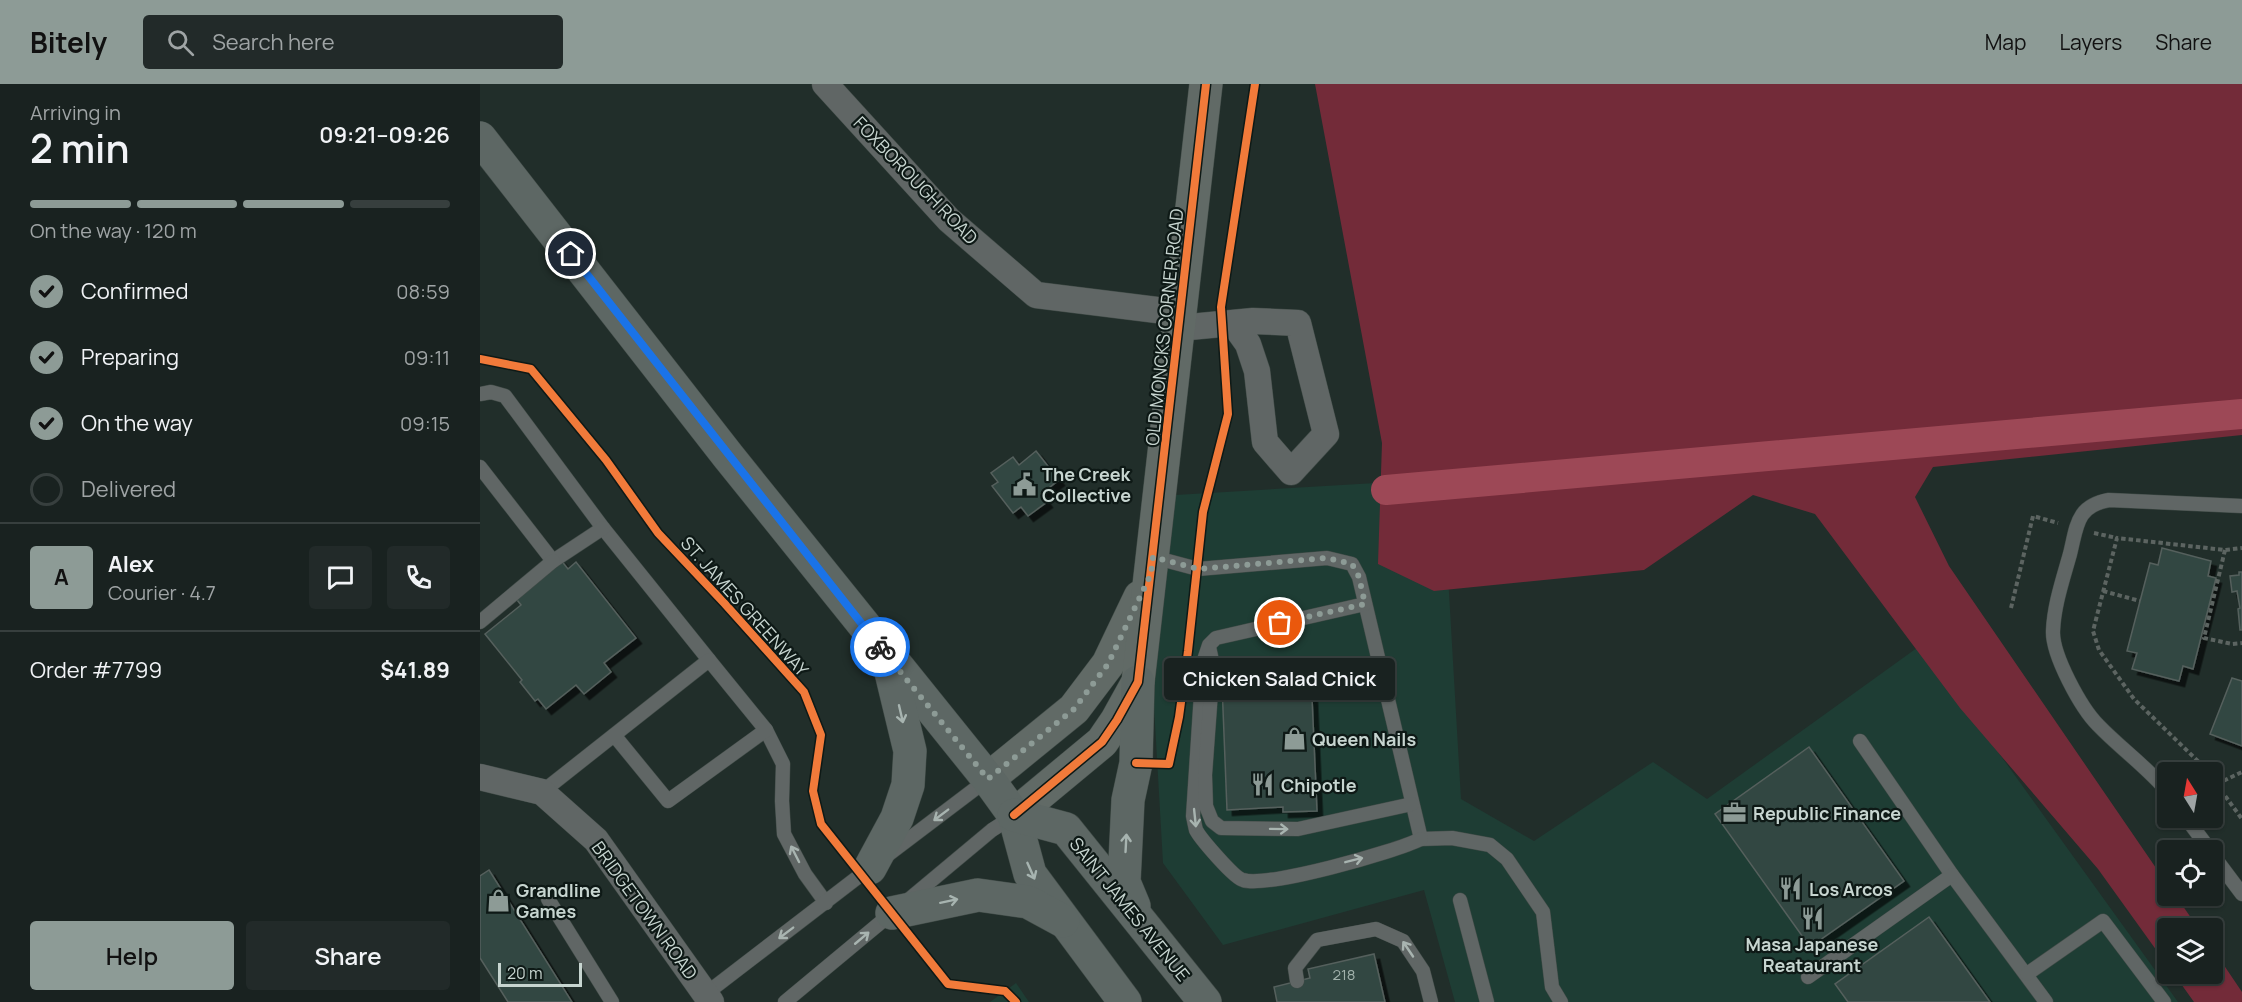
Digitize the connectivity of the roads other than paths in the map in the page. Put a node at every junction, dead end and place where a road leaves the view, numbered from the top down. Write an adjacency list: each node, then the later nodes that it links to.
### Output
1 (825, 84): 4 (street, FOXBOROUGH ROAD)
2 (1206, 84): 4 (street, OLD MONCKS CORNER ROAD)
3 (482, 146): 15 (main road)
4 (1180, 321): 5 (street, FOXBOROUGH ROAD); 11 (street, OLD MONCKS CORNER ROAD)
5 (1233, 323): 5 (street, FOXBOROUGH ROAD)
6 (480, 394): 9 (lane)
7 (480, 467): 10 (lane)
8 (2242, 506): 23 (lane)
9 (603, 528): 10 (lane); 16 (lane)
10 (553, 561): 13 (lane)
11 (1152, 565): 12 (lane); 17 (street, OLD MONCKS CORNER ROAD); 22 (street)
12 (1365, 604): 14 (lane); 25 (lane)
13 (480, 622)
14 (1213, 641): 25 (lane, one-way to 25); 27 (lane, one-way to 27)
15 (888, 657): 22 (main road); 28 (main road, one-way to 28)
16 (709, 660): 18 (lane); 19 (lane)
17 (1138, 681): 26 (street); 36 (main road, one-way to 17)
18 (766, 730): 19 (lane); 34 (lane, one-way to 18)
19 (614, 735): 24 (lane)
20 (1860, 741): 30 (lane)
21 (480, 777): 24 (street, BRIDGETOWN ROAD)
22 (988, 779): 26 (main road); 28 (lane, one-way to 28)
23 (2157, 781)
24 (542, 792): 41 (street, BRIDGETOWN ROAD)
25 (1412, 804): 27 (lane)
26 (1014, 816): 35 (lane); 36 (main road, SAINT JAMES AVENUE); 37 (main road, one-way to 37)
27 (1421, 839): 48 (lane)
28 (870, 868): 34 (lane)
29 (2223, 868): 31 (lane)
30 (1952, 875): 38 (lane); 39 (lane)
31 (2242, 894)
32 (548, 898): 42 (lane)
33 (1460, 900): 47 (lane)
34 (826, 903): 41 (lane, one-way to 41)
35 (892, 913): 37 (main road, one-way to 37); 43 (lane, one-way to 35)
36 (1140, 919): 45 (main road, SAINT JAMES AVENUE)
37 (1066, 923): 44 (main road)
38 (2027, 974): 49 (lane); 50 (lane)
39 (1808, 977)
40 (1297, 981): 46 (lane, one-way to 40)
41 (704, 999)
42 (612, 1002)
43 (785, 1002)
44 (1125, 1002)
45 (1205, 1002)
46 (1431, 1002)
47 (1486, 1002)
48 (1561, 1002)
49 (2046, 1002)
50 (2164, 1002)

